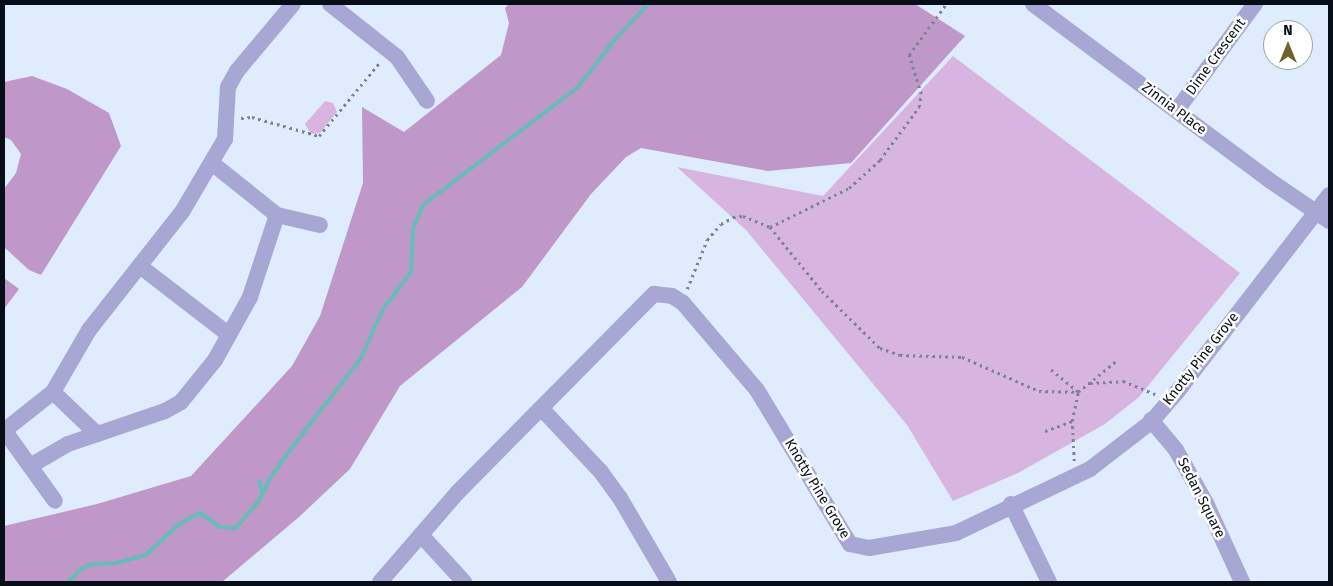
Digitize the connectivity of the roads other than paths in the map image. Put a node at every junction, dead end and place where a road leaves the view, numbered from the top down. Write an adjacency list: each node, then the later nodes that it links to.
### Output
1 (293, 4): 7 (street)
2 (330, 4): 5 (street)
3 (1033, 4): 6 (street, Zinnia Place)
4 (1255, 4): 6 (street, Dime Crescent)
5 (427, 101)
6 (1178, 110): 10 (street, Zinnia Place)
7 (214, 164): 9 (street); 12 (street)
8 (1329, 195): 10 (street, Knotty Pine Grove)
9 (277, 215): 11 (street); 13 (street)
10 (1323, 216): 16 (street, Knotty Pine Grove)
11 (320, 226)
12 (141, 267): 13 (street); 14 (street)
13 (228, 334): 18 (street)
14 (53, 392): 17 (street); 18 (street)
15 (541, 408): 21 (street, Knotty Pine Grove); 22 (street); 25 (street)
16 (1150, 420): 21 (street, Knotty Pine Grove); 27 (street, Sedan Square)
17 (4, 430): 19 (street)
18 (97, 434): 19 (street)
19 (30, 466): 20 (street)
20 (55, 501)
21 (1011, 504): 26 (street)
22 (421, 535): 23 (street); 24 (street)
23 (380, 582)
24 (464, 582)
25 (668, 582)
26 (1049, 582)
27 (1242, 582)

